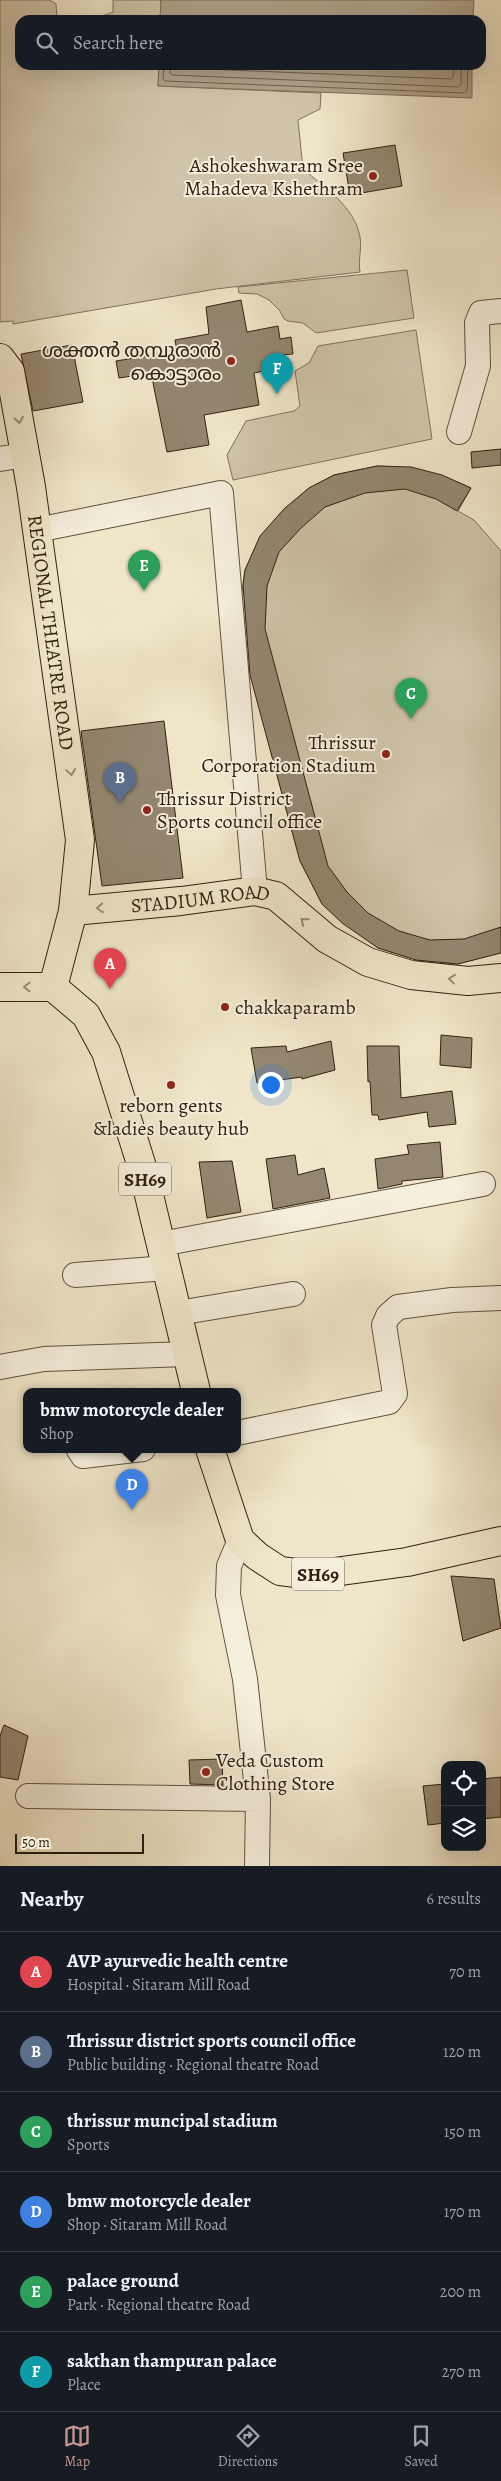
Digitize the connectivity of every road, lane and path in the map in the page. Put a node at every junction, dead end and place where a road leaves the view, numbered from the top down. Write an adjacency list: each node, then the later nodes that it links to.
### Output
1 (501, 311): 3 (street)
2 (0, 358): 4 (main road, REGIONAL THEATRE ROAD, one-way to 4)
3 (459, 432)
4 (12, 457): 5 (main road, REGIONAL THEATRE ROAD)
5 (37, 530): 6 (street); 7 (main road, REGIONAL THEATRE ROAD, one-way to 7)
6 (255, 891): 7 (main road, STADIUM ROAD, one-way to 7); 8 (main road, STADIUM ROAD, one-way to 6)
7 (73, 911): 10 (main road)
8 (501, 978)
9 (0, 987): 10 (main road, one-way to 9)
10 (53, 987): 12 (main road, SH69)
11 (483, 1184): 12 (street)
12 (164, 1256): 13 (street); 16 (main road, SH69)
13 (75, 1275)
14 (293, 1294): 16 (street)
15 (501, 1298): 20 (street)
16 (178, 1313): 17 (main road, SH69)
17 (187, 1354): 18 (street); 19 (main road, SH69)
18 (0, 1366)
19 (195, 1388)
20 (241, 1432)
21 (80, 1453): 22 (street)
22 (115, 1453)
23 (211, 1453): 24 (main road, SH69)
24 (240, 1540): 25 (main road, SH69); 27 (street)
25 (501, 1541)
26 (28, 1796): 27 (street)
27 (258, 1800): 28 (street)
28 (257, 1866)

